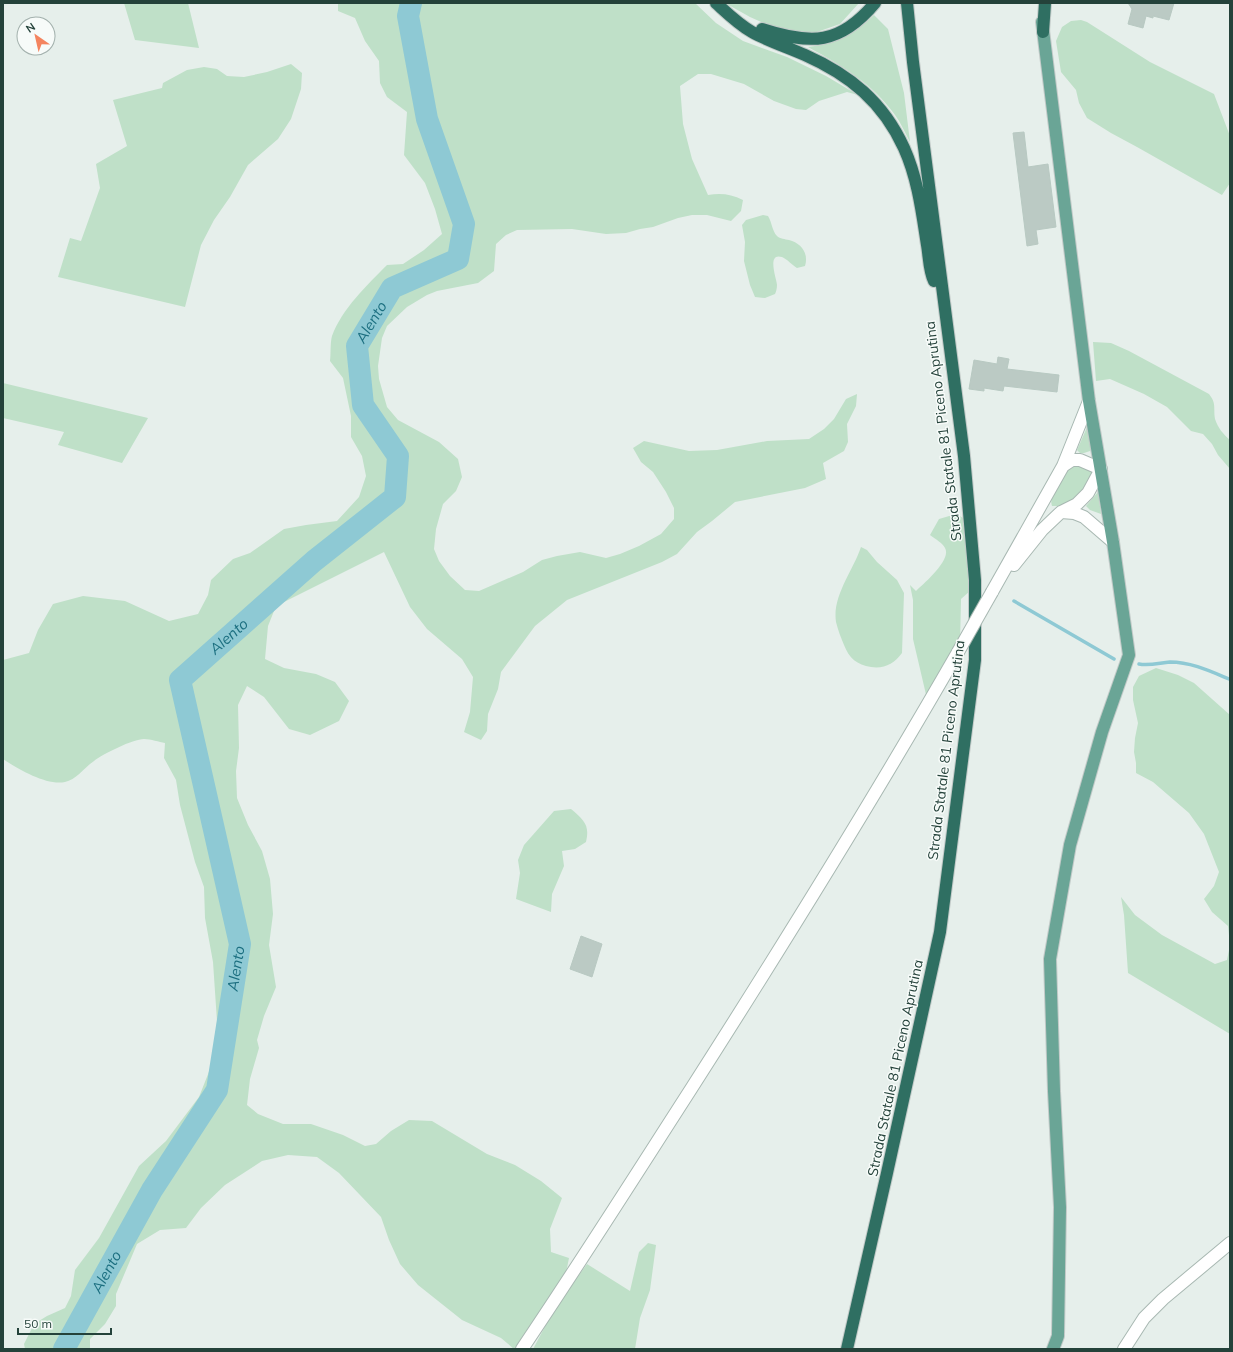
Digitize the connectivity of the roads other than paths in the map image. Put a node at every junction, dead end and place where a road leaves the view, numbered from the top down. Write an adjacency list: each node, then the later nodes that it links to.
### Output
1 (718, 3): 2 (highway); 7 (highway)
2 (875, 3)
3 (907, 3): 7 (highway, Strada Statale 81 Piceno Aprutina)
4 (1040, 3): 6 (main road)
5 (1045, 3): 6 (highway)
6 (1043, 32): 8 (main road)
7 (943, 298): 16 (highway, Strada Statale 81 Piceno Aprutina)
8 (1090, 401): 9 (street); 10 (main road)
9 (1063, 466): 10 (street); 13 (street)
10 (1101, 468): 11 (street); 12 (main road)
11 (1061, 512): 12 (street); 13 (street)
12 (1113, 542): 17 (main road)
13 (992, 592): 15 (street, bridge)
14 (1230, 1243): 18 (street)
15 (522, 1349)
16 (847, 1349)
17 (1053, 1349)
18 (1124, 1349)

